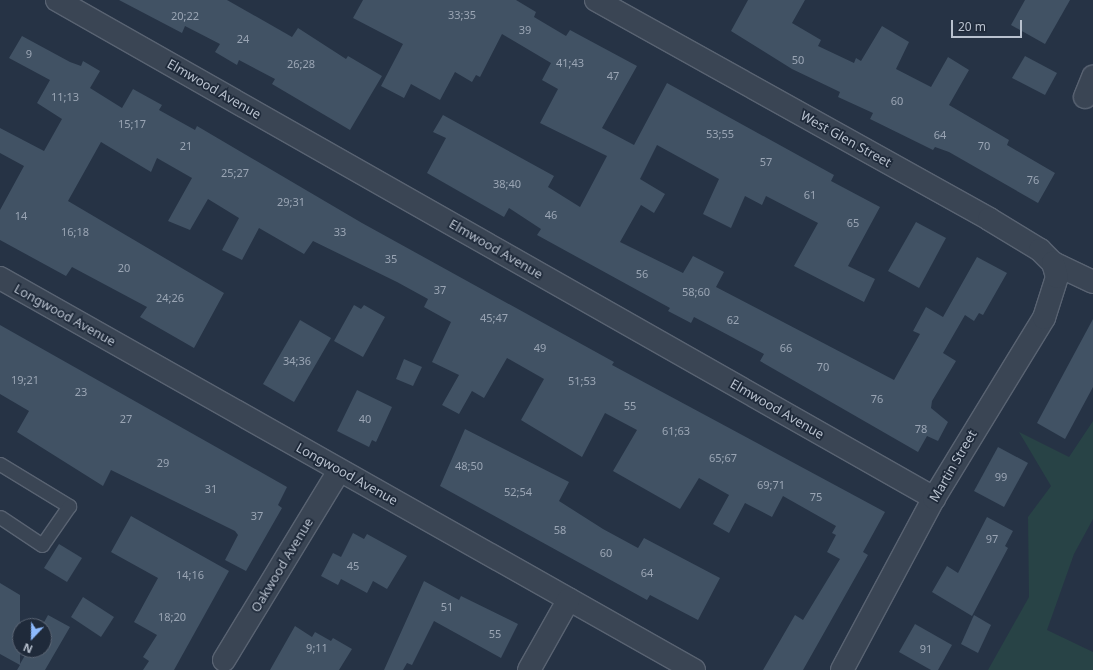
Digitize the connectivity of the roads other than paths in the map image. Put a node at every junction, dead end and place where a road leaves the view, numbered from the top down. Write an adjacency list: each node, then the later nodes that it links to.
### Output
1 (58, 0): 10 (street, Elmwood Avenue)
2 (596, 0): 5 (street, West Glen Street)
3 (1093, 77): 4 (street)
4 (1085, 97)
5 (1053, 263): 7 (street, West Glen Street); 10 (street, Martin Street)
6 (0, 278): 9 (street, Longwood Avenue)
7 (1093, 282)
8 (0, 464): 11 (lane)
9 (339, 470): 12 (street, Longwood Avenue); 13 (street, Oakwood Avenue)
10 (934, 498): 16 (street, Martin Street)
11 (0, 517)
12 (569, 599): 14 (street); 15 (street, Longwood Avenue)
13 (224, 660)
14 (529, 670)
15 (694, 670)
16 (842, 670)

